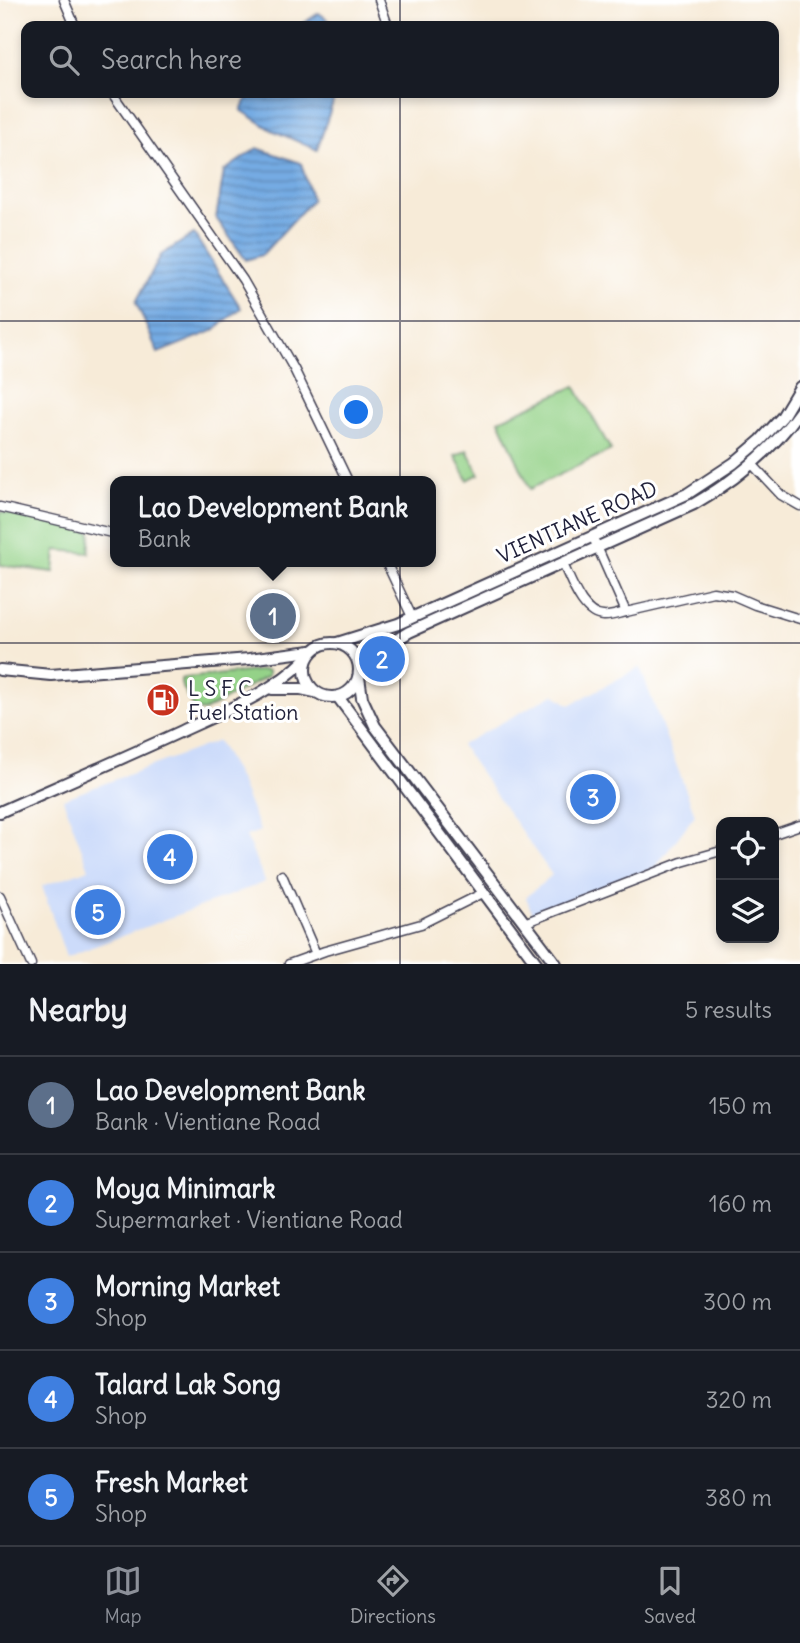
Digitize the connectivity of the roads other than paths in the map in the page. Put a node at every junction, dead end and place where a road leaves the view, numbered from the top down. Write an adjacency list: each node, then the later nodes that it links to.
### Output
1 (64, 0): 3 (street)
2 (379, 0): 4 (street)
3 (73, 21)
4 (386, 21)
5 (116, 98): 9 (street)
6 (800, 387): 13 (main road, VIENTIANE ROAD)
7 (800, 411): 8 (main road)
8 (753, 465): 10 (street); 14 (main road)
9 (346, 476)
10 (800, 506)
11 (0, 507): 12 (street)
12 (110, 533)
13 (592, 536): 14 (street); 18 (main road, VIENTIANE ROAD)
14 (597, 548): 15 (main road); 17 (street)
15 (563, 564): 17 (street); 23 (main road)
16 (388, 567): 18 (street)
17 (626, 612): 19 (street)
18 (412, 617): 20 (main road, VIENTIANE ROAD)
19 (800, 619)
20 (337, 643): 21 (main road); 23 (main road)
21 (309, 655): 22 (main road); 24 (main road); 25 (main road)
22 (0, 670)
23 (359, 673): 26 (main road); 34 (main road)
24 (269, 689): 25 (main road); 27 (main road)
25 (316, 692): 26 (main road)
26 (338, 697): 32 (main road)
27 (0, 811)
28 (800, 825): 29 (street)
29 (779, 832)
30 (716, 852): 34 (street)
31 (282, 875): 35 (street)
32 (483, 893): 35 (street); 38 (main road)
33 (0, 895): 36 (street)
34 (524, 923): 39 (main road)
35 (316, 954): 37 (street)
36 (31, 964)
37 (289, 964)
38 (537, 964)
39 (556, 964)

